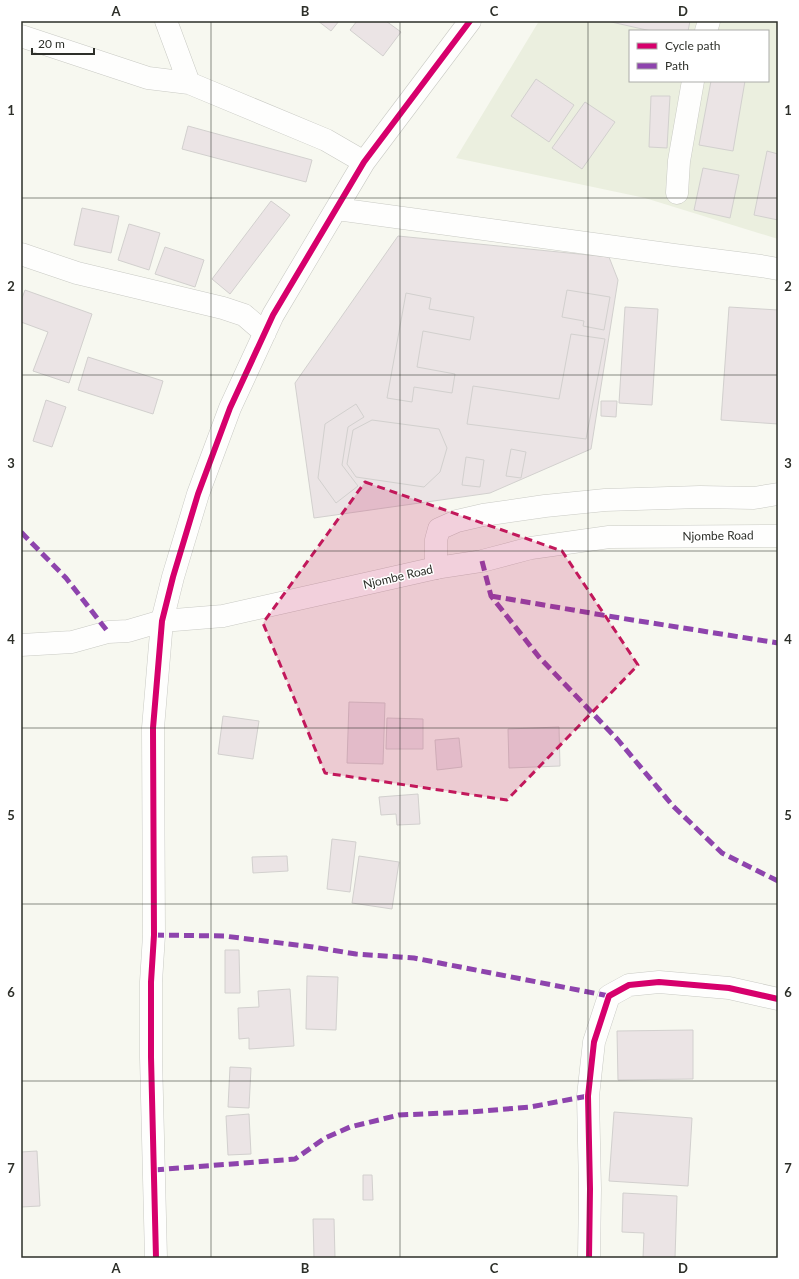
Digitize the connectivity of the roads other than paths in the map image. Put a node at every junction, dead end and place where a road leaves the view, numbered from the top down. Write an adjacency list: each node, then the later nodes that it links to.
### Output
1 (166, 21): 5 (main road)
2 (470, 21): 6 (main road)
3 (21, 36): 5 (main road)
4 (693, 82): 7 (main road)
5 (189, 83): 6 (main road)
6 (364, 162): 8 (main road)
7 (677, 193)
8 (337, 209): 10 (main road); 11 (main road)
9 (21, 254): 11 (main road)
10 (778, 269)
11 (266, 333): 15 (main road)
12 (778, 494): 14 (main road)
13 (778, 536): 14 (main road, Njombe Road)
14 (436, 568): 15 (main road, Njombe Road)
15 (162, 621): 16 (main road, Njombe Road); 18 (main road)
16 (21, 645)
17 (778, 999): 19 (main road)
18 (156, 1258)
19 (589, 1258)

